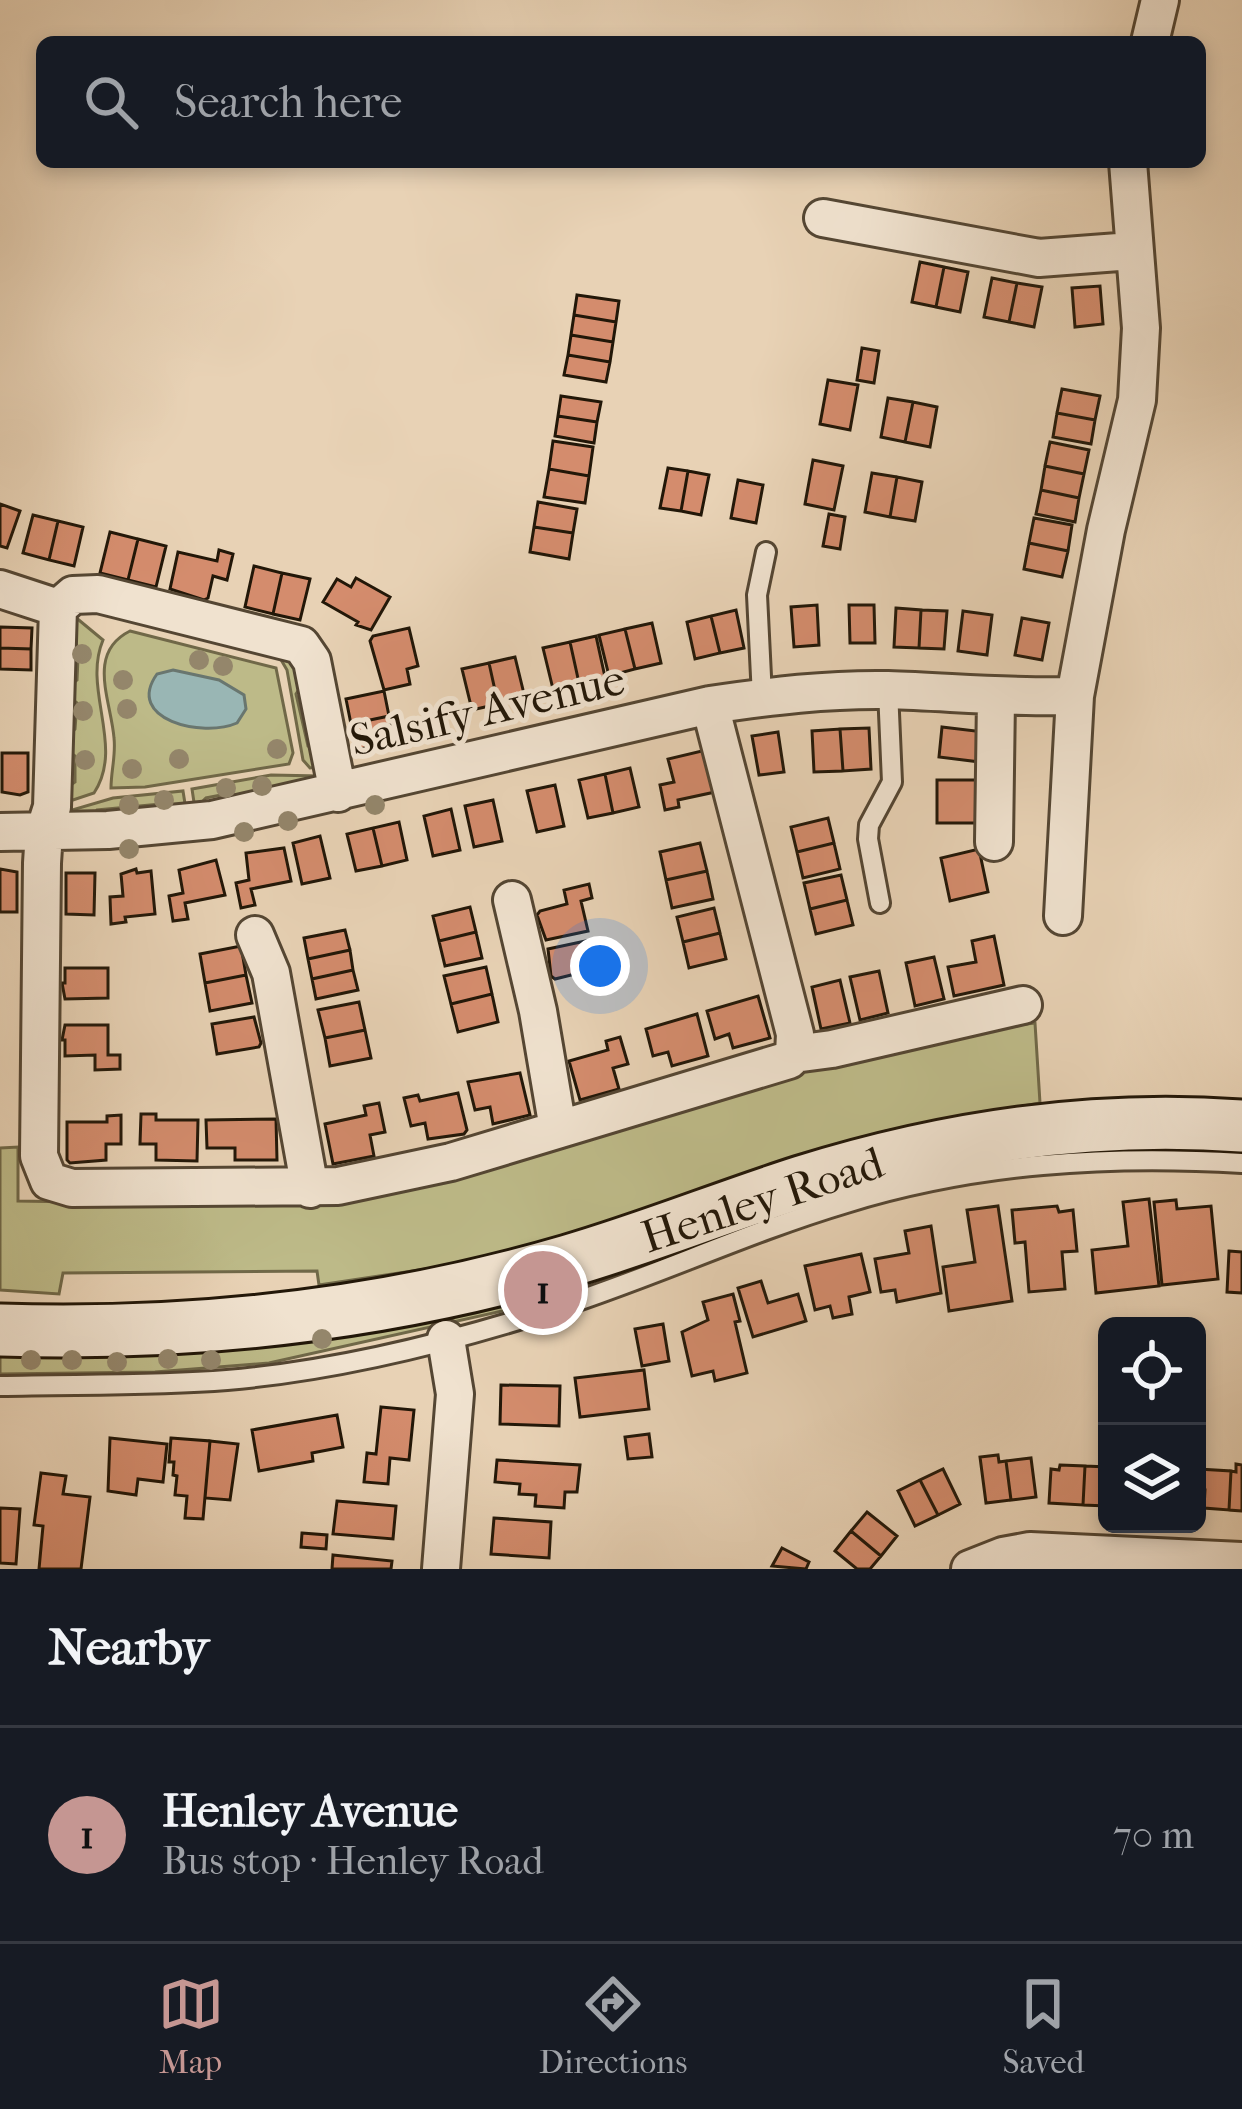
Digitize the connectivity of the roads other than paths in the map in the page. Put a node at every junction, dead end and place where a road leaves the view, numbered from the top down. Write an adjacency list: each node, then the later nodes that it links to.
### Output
1 (1160, 0): 2 (street)
2 (1151, 36)
3 (1128, 168): 5 (street)
4 (823, 218): 5 (street)
5 (1132, 251): 10 (street)
6 (766, 552): 11 (lane)
7 (0, 589): 8 (street)
8 (58, 608): 14 (street); 16 (street)
9 (888, 690): 11 (street, Salsify Avenue); 12 (street, Salsify Avenue); 19 (lane)
10 (1075, 696): 12 (street, Salsify Avenue); 20 (street)
11 (761, 697): 13 (street, Salsify Avenue)
12 (996, 698): 17 (street)
13 (710, 705): 14 (street, Salsify Avenue); 23 (street)
14 (338, 794): 16 (street, Salsify Avenue)
15 (0, 832): 16 (street, Salsify Avenue)
16 (44, 832): 27 (street)
17 (994, 842)
18 (512, 901): 25 (street)
19 (880, 903)
20 (1063, 916)
21 (256, 935): 27 (street)
22 (1023, 1005): 23 (street)
23 (794, 1054): 25 (street)
24 (1242, 1126): 28 (street, Henley Road)
25 (558, 1129): 27 (street)
26 (1242, 1163): 28 (lane)
27 (310, 1189)
28 (620, 1265): 29 (street, Henley Road); 30 (lane)
29 (0, 1330)
30 (446, 1339): 31 (lane); 33 (street)
31 (0, 1386)
32 (1242, 1561): 34 (street)
33 (441, 1569)
34 (970, 1569)

